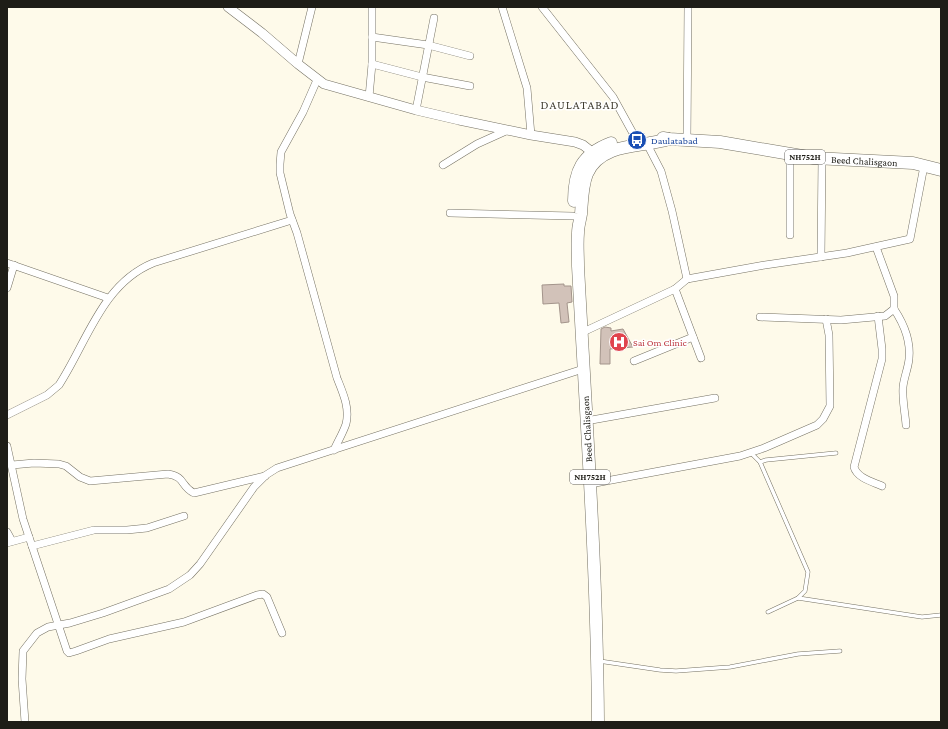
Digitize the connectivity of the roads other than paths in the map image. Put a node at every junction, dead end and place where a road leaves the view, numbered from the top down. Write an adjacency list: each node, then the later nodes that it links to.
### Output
1 (228, 7): 11 (street)
2 (312, 7): 11 (street)
3 (372, 7): 8 (street)
4 (502, 7): 19 (street)
5 (542, 7): 20 (street)
6 (688, 7): 22 (street)
7 (434, 18): 9 (street)
8 (372, 37): 9 (street); 12 (street)
9 (428, 45): 10 (street); 13 (street)
10 (470, 56)
11 (298, 64): 14 (street)
12 (372, 64): 13 (street); 16 (street)
13 (422, 77): 15 (street); 17 (street)
14 (317, 80): 16 (street); 32 (street)
15 (470, 86)
16 (369, 97): 17 (street)
17 (416, 110): 18 (street)
18 (508, 130): 19 (street); 27 (street)
19 (531, 135): 24 (street)
20 (635, 137): 21 (highway, Beed Chalisgaon / NH752H); 24 (highway, Beed Chalisgaon / NH752H)
21 (669, 139): 22 (highway, Beed Chalisgaon / NH752H); 23 (highway, Beed Chalisgaon / NH752H)
22 (687, 140): 25 (highway, Beed Chalisgaon / NH752H)
23 (647, 144): 33 (highway, Beed Chalisgaon / NH752H); 38 (street)
24 (592, 152): 31 (highway, Beed Chalisgaon / NH752H)
25 (790, 154): 26 (highway, Beed Chalisgaon / NH752H); 34 (street)
26 (822, 159): 28 (highway, Beed Chalisgaon / NH752H); 36 (street)
27 (443, 165)
28 (924, 166): 29 (highway, Beed Chalisgaon / NH752H); 35 (street)
29 (941, 170)
30 (450, 213): 31 (street)
31 (574, 216): 33 (highway, Beed Chalisgaon / NH752H)
32 (292, 220): 41 (street); 56 (street)
33 (578, 232): 46 (highway, Beed Chalisgaon / NH752H)
34 (790, 235)
35 (876, 247): 36 (street); 42 (street)
36 (821, 257): 38 (street)
37 (10, 264): 39 (street); 41 (street)
38 (687, 279): 40 (street)
39 (7, 288)
40 (675, 289): 46 (street); 47 (street)
41 (108, 298): 52 (street)
42 (894, 309): 43 (street); 54 (street)
43 (878, 316): 45 (street); 63 (street)
44 (760, 317): 45 (street)
45 (826, 319): 57 (street)
46 (581, 332): 50 (highway, Beed Chalisgaon / NH752H)
47 (693, 337): 48 (street); 49 (street)
48 (701, 358)
49 (634, 362)
50 (583, 369): 53 (highway, Beed Chalisgaon / NH752H); 56 (street)
51 (715, 398): 53 (street)
52 (7, 415)
53 (586, 421): 62 (highway, Beed Chalisgaon / NH752H)
54 (906, 424)
55 (7, 446): 60 (street)
56 (334, 450): 61 (street)
57 (751, 452): 59 (lane); 62 (street)
58 (836, 454): 59 (lane)
59 (760, 462): 69 (lane)
60 (12, 465): 61 (street); 66 (street)
61 (266, 476): 72 (street)
62 (590, 484): 75 (highway, Beed Chalisgaon / NH752H)
63 (882, 486)
64 (184, 516): 68 (street)
65 (7, 532): 67 (street)
66 (29, 537): 67 (street); 68 (street)
67 (9, 542)
68 (32, 546): 72 (street)
69 (798, 598): 70 (lane); 71 (lane)
70 (768, 612)
71 (941, 615)
72 (58, 625): 73 (street); 76 (street)
73 (282, 633)
74 (840, 652): 75 (lane)
75 (598, 660): 77 (highway, Beed Chalisgaon / NH752H)
76 (25, 722)
77 (598, 722)

